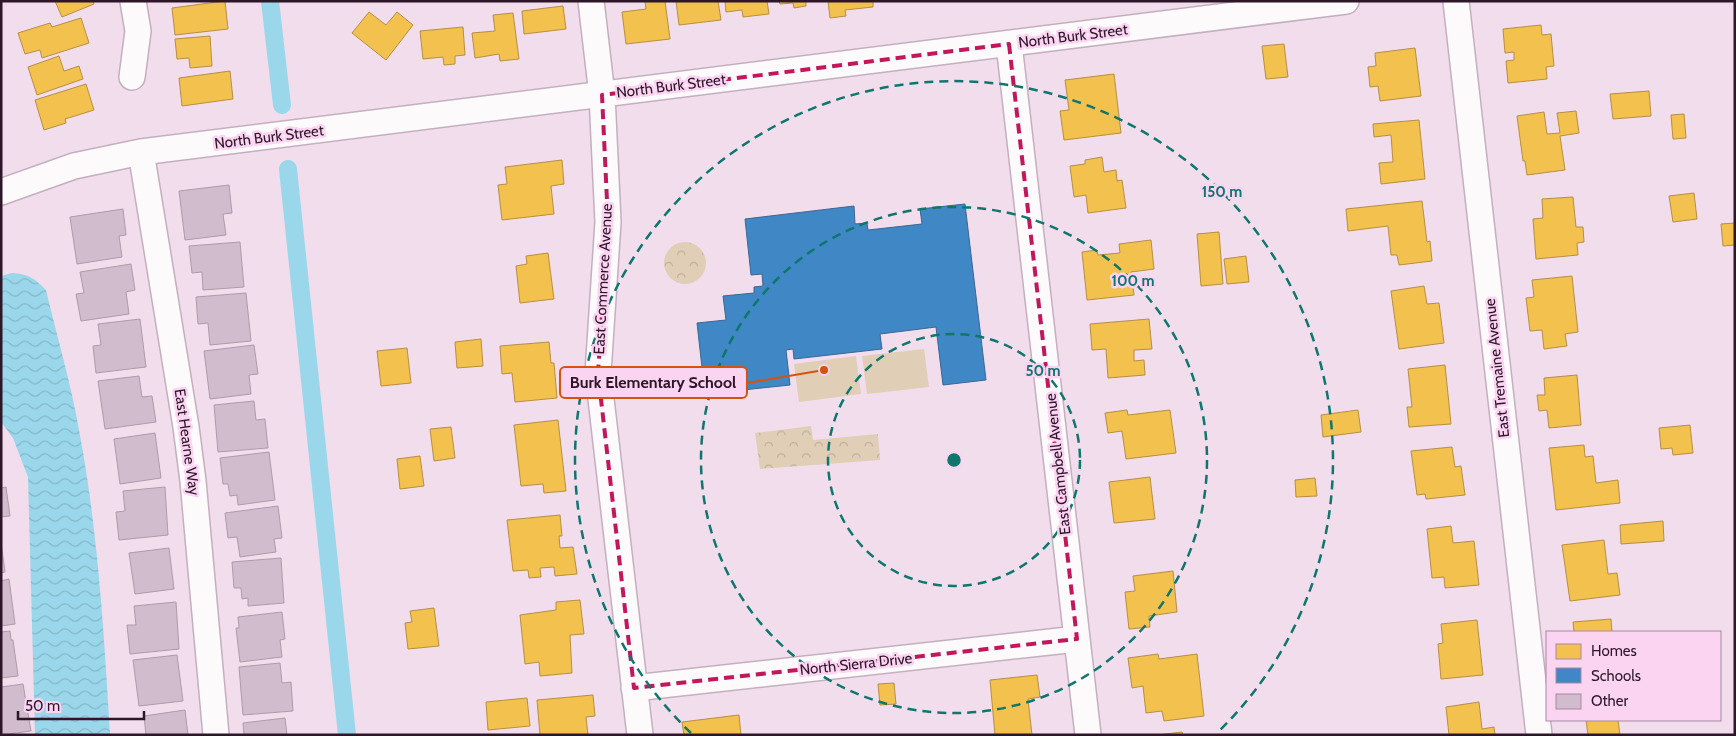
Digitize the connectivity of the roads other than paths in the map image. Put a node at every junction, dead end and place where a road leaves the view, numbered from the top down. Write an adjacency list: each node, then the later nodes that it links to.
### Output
1 (133, 1): 7 (street)
2 (591, 1): 8 (street, East Commerce Avenue)
3 (1346, 1): 5 (street, North Burk Street)
4 (1456, 1): 16 (street, East Tremaine Avenue)
5 (1300, 4): 6 (street, North Burk Street)
6 (1009, 44): 8 (street, North Burk Street); 11 (street, East Campbell Avenue)
7 (132, 77)
8 (602, 95): 9 (street, North Burk Street); 12 (street, East Commerce Avenue)
9 (141, 152): 10 (street, North Burk Street); 13 (street, East Hearne Way)
10 (1, 192)
11 (1077, 640): 12 (street, North Sierra Drive); 15 (street, East Campbell Avenue)
12 (634, 688): 14 (street, East Commerce Avenue)
13 (216, 735)
14 (640, 735)
15 (1088, 735)
16 (1539, 735)

